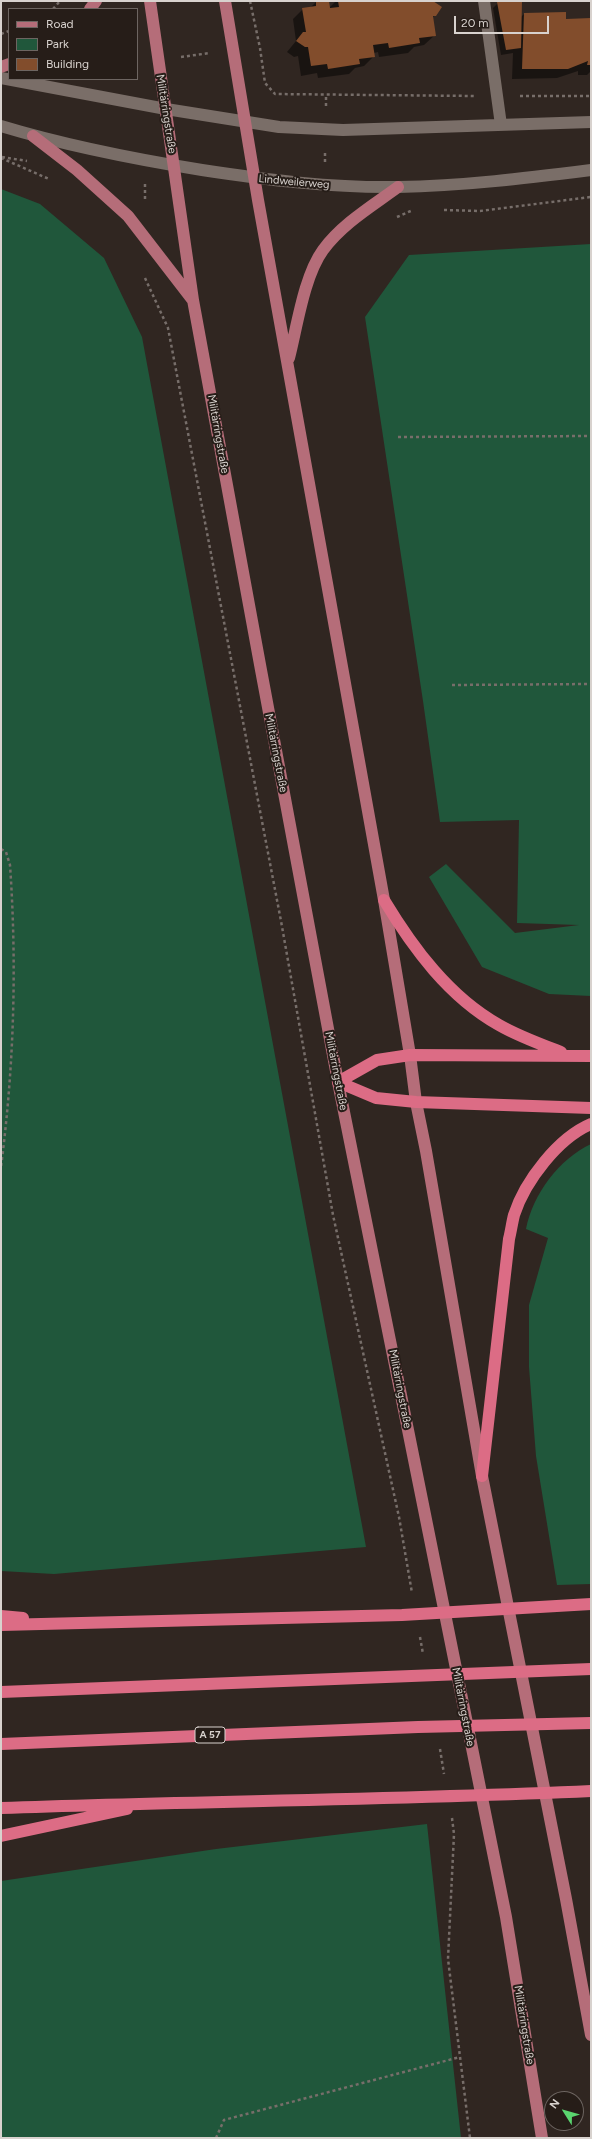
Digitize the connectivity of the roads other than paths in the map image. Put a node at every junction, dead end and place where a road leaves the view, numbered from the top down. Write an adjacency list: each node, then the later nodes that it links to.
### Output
1 (150, 1): 5 (main road, Militärringstraße)
2 (225, 1): 7 (main road)
3 (484, 1): 8 (street)
4 (12, 80): 5 (street)
5 (166, 109): 7 (street); 11 (main road, Militärringstraße)
6 (591, 122): 8 (street)
7 (245, 123): 8 (street); 13 (main road)
8 (501, 125)
9 (1, 126): 10 (street, Lindweilerweg)
10 (33, 136): 11 (street, Lindweilerweg); 15 (main road)
11 (174, 166): 13 (street, Lindweilerweg); 15 (main road, Militärringstraße)
12 (591, 170): 14 (street, Lindweilerweg)
13 (254, 178): 14 (street, Lindweilerweg); 16 (main road)
14 (398, 187): 16 (main road)
15 (193, 300): 21 (main road, Militärringstraße)
16 (287, 363): 17 (main road)
17 (384, 900): 18 (highway); 19 (main road)
18 (565, 1054): 19 (highway); 20 (highway)
19 (410, 1055): 21 (highway); 22 (main road)
20 (591, 1056)
21 (338, 1082): 22 (highway); 39 (main road, Militärringstraße)
22 (416, 1102): 23 (highway); 25 (main road)
23 (591, 1108)
24 (591, 1124): 25 (highway)
25 (482, 1476): 38 (main road)
26 (591, 1604): 28 (highway)
27 (1, 1616): 28 (highway)
28 (60, 1623): 29 (highway)
29 (1, 1625)
30 (589, 1669): 31 (highway)
31 (1, 1692)
32 (591, 1723): 33 (highway, A 57)
33 (1, 1744)
34 (591, 1792): 35 (highway)
35 (160, 1802): 36 (highway); 37 (highway)
36 (1, 1808)
37 (1, 1836)
38 (591, 2035)
39 (542, 2138)

